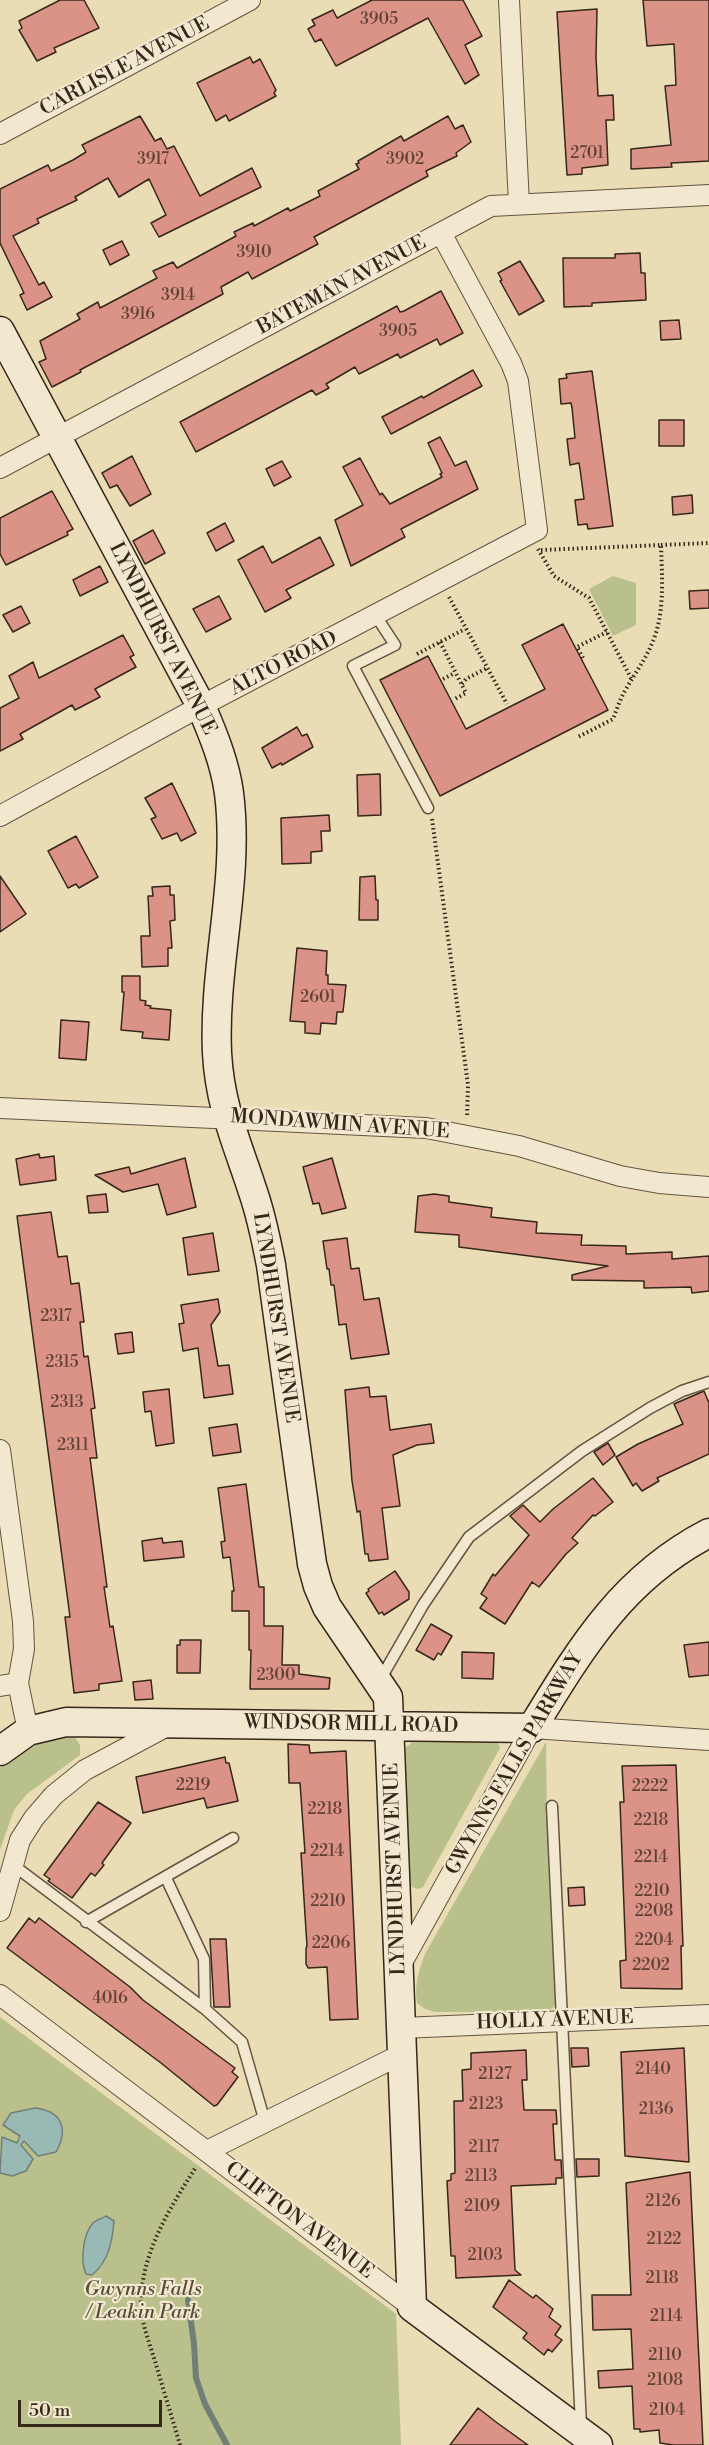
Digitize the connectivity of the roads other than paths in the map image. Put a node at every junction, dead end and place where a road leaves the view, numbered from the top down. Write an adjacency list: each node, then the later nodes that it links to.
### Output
1 (250, 0): 3 (street, CARLISLE AVENUE)
2 (509, 0): 5 (street)
3 (0, 134)
4 (709, 195): 5 (street, BATEMAN AVENUE)
5 (519, 204): 6 (street, BATEMAN AVENUE)
6 (441, 233): 8 (street, BATEMAN AVENUE); 10 (street, ALTO ROAD)
7 (0, 331): 8 (street, LYNDHURST AVENUE)
8 (57, 437): 9 (street, BATEMAN AVENUE); 11 (street, LYNDHURST AVENUE)
9 (0, 468)
10 (376, 616): 11 (street, ALTO ROAD); 12 (lane)
11 (201, 706): 13 (street, ALTO ROAD); 15 (street, LYNDHURST AVENUE)
12 (428, 808)
13 (0, 816)
14 (0, 1108): 15 (street, MONDAWMIN AVENUE)
15 (226, 1117): 16 (street, MONDAWMIN AVENUE); 20 (street, LYNDHURST AVENUE)
16 (709, 1187)
17 (709, 1382): 20 (lane)
18 (0, 1450): 21 (street)
19 (709, 1533): 24 (street, GWYNNS FALLS PARKWAY)
20 (378, 1682): 23 (street, LYNDHURST AVENUE)
21 (9, 1684): 25 (street)
22 (171, 1724): 23 (street, WINDSOR MILL ROAD); 25 (street, WINDSOR MILL ROAD); 30 (street)
23 (390, 1724): 24 (street, WINDSOR MILL ROAD); 34 (street, LYNDHURST AVENUE)
24 (532, 1728): 26 (street, WINDSOR MILL ROAD); 34 (street, GWYNNS FALLS PARKWAY)
25 (28, 1731): 27 (street, WINDSOR MILL ROAD)
26 (709, 1740)
27 (0, 1751)
28 (552, 1806): 38 (lane)
29 (233, 1838): 31 (lane)
30 (13, 1865): 32 (street); 33 (lane)
31 (166, 1878): 33 (lane); 36 (lane)
32 (0, 1911)
33 (86, 1922): 36 (lane)
34 (399, 1968): 39 (street, LYNDHURST AVENUE)
35 (0, 1995): 41 (street, CLIFTON AVENUE)
36 (205, 2009): 40 (lane)
37 (709, 2015): 38 (street, HOLLY AVENUE)
38 (562, 2021): 39 (street, HOLLY AVENUE); 43 (lane)
39 (402, 2041): 40 (street, HOLLY AVENUE); 42 (street, LYNDHURST AVENUE)
40 (266, 2122): 41 (street, HOLLY AVENUE)
41 (207, 2151): 42 (street, CLIFTON AVENUE)
42 (412, 2307): 43 (street, CLIFTON AVENUE)
43 (590, 2439)

